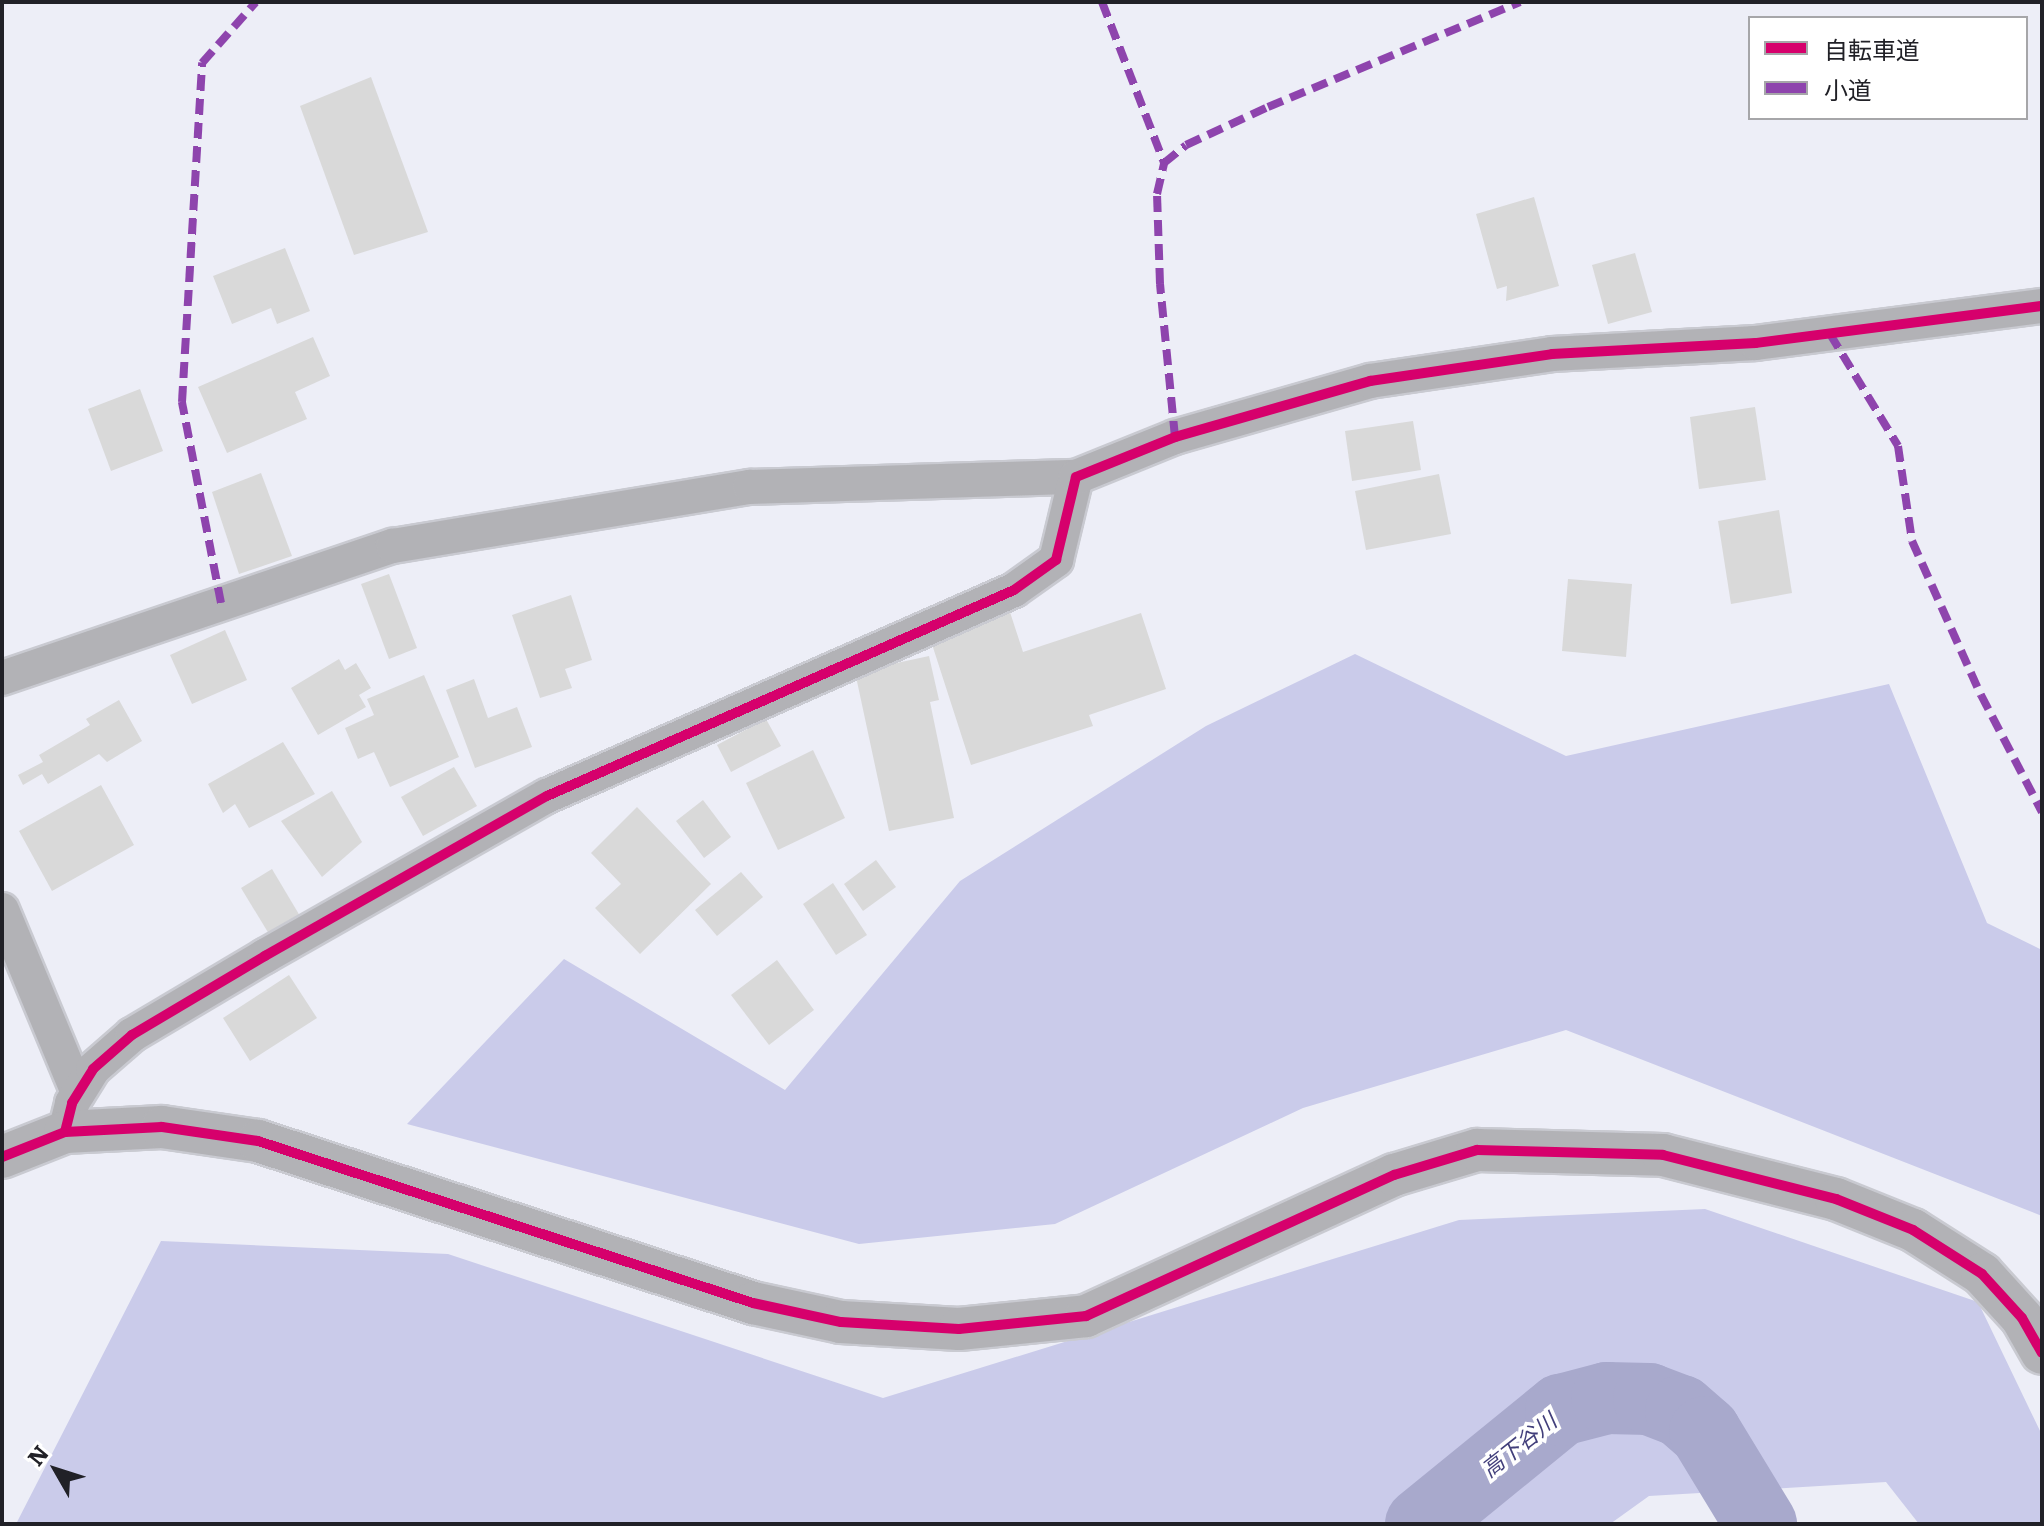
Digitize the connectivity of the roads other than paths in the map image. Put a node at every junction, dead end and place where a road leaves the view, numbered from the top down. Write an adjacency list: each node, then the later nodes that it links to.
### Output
1 (2042, 306): 2 (street)
2 (1076, 477): 3 (street); 5 (street)
3 (2, 678)
4 (2, 910): 5 (street)
5 (78, 1093): 6 (street)
6 (65, 1132): 7 (street); 8 (street)
7 (2, 1157)
8 (2042, 1353)

